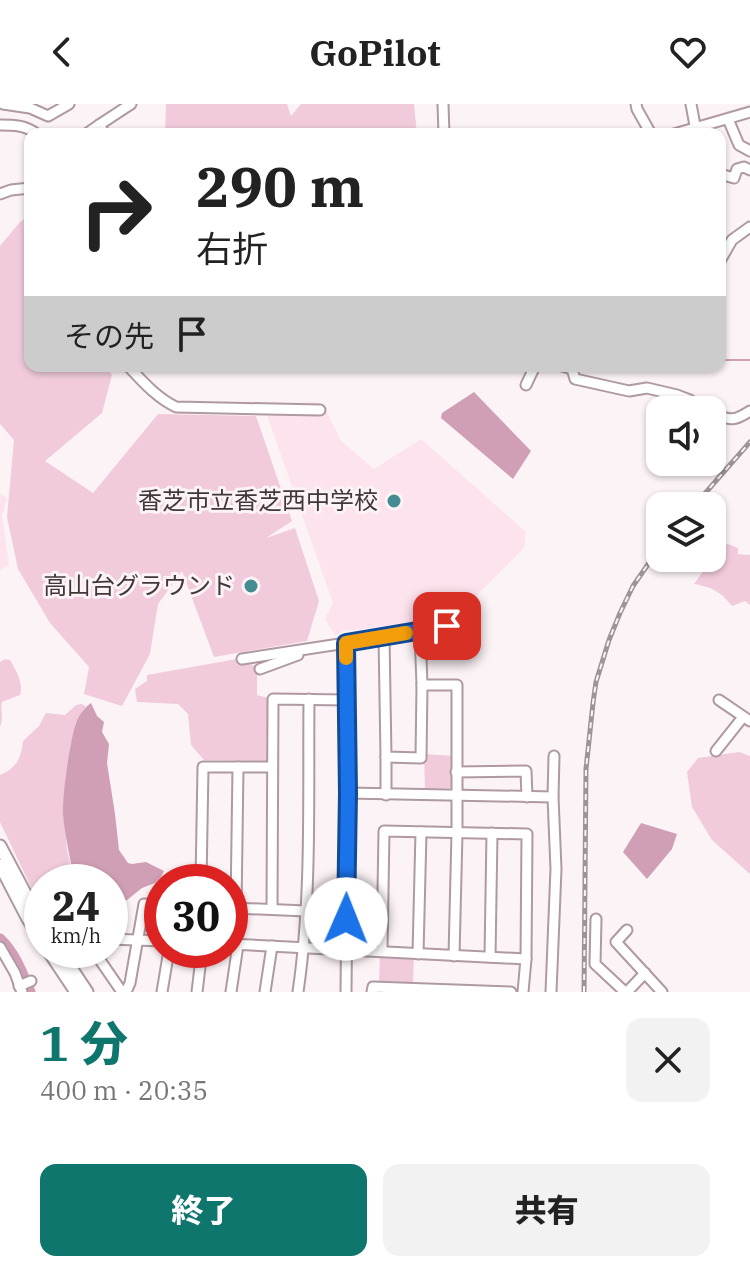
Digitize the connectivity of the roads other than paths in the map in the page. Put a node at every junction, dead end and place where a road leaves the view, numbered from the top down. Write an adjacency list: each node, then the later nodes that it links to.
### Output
1 (3, 104): 7 (street)
2 (69, 104): 7 (street)
3 (443, 104): 13 (street)
4 (636, 104): 14 (street)
5 (691, 104): 15 (street)
6 (126, 105): 12 (street)
7 (29, 106)
8 (750, 112): 9 (street)
9 (728, 119): 16 (street); 17 (street)
10 (0, 125): 11 (street)
11 (28, 128)
12 (104, 128)
13 (444, 128)
14 (648, 128)
15 (695, 128)
16 (704, 128)
17 (750, 151)
18 (750, 170): 19 (street)
19 (726, 176)
20 (24, 189): 21 (street)
21 (0, 194)
22 (750, 227): 23 (street)
23 (726, 250)
24 (134, 372): 29 (street)
25 (532, 372): 27 (street)
26 (573, 372): 28 (street)
27 (526, 385)
28 (680, 396)
29 (320, 410)
30 (750, 411): 31 (street)
31 (726, 419)
32 (420, 631): 33 (street); 36 (street); 39 (street)
33 (384, 636): 34 (street); 46 (street)
34 (346, 643): 35 (street); 41 (street)
35 (318, 647): 37 (street); 38 (street)
36 (446, 651)
37 (242, 659)
38 (260, 669)
39 (422, 685): 46 (street); 49 (street)
40 (309, 699): 41 (street); 48 (street); 67 (street)
41 (347, 700): 50 (street)
42 (719, 700): 43 (street)
43 (747, 719): 44 (street)
44 (716, 751)
45 (554, 756): 54 (street)
46 (386, 757): 51 (street)
47 (238, 767): 48 (street); 59 (street); 60 (street)
48 (272, 767): 65 (street)
49 (456, 772): 52 (street); 53 (street)
50 (348, 793): 51 (street); 77 (street)
51 (386, 795): 52 (street)
52 (456, 795): 53 (street); 56 (street)
53 (527, 797): 54 (street)
54 (553, 797): 107 (street)
55 (421, 832): 56 (street); 78 (street); 79 (street)
56 (457, 833): 57 (street); 80 (street)
57 (492, 833): 81 (street); 82 (street)
58 (0, 846): 62 (main road)
59 (201, 864)
60 (235, 864)
61 (0, 865): 66 (main road)
62 (24, 891)
63 (144, 904): 71 (street)
64 (248, 908): 65 (street)
65 (272, 909): 67 (street)
66 (24, 911)
67 (306, 911): 76 (street)
68 (596, 919): 108 (street)
69 (627, 930): 89 (street)
70 (128, 940): 71 (street)
71 (138, 940): 72 (street); 96 (street)
72 (144, 940)
73 (248, 945): 74 (street)
74 (272, 946): 76 (street); 100 (street)
75 (0, 947): 91 (street)
76 (304, 948): 77 (street); 101 (street)
77 (346, 950): 78 (street); 102 (street)
78 (382, 951): 79 (street)
79 (418, 954): 80 (street)
80 (454, 956): 81 (street)
81 (490, 957): 82 (street)
82 (526, 959): 106 (street)
83 (60, 968): 94 (main road)
84 (71, 968): 95 (main road)
85 (106, 968): 96 (street)
86 (166, 968): 97 (street)
87 (200, 968): 98 (street)
88 (233, 968): 99 (street)
89 (645, 973): 108 (street); 109 (street)
90 (31, 981): 91 (street)
91 (20, 989)
92 (416, 990): 93 (street); 103 (street)
93 (453, 991): 104 (street)
94 (76, 992)
95 (87, 992)
96 (124, 992)
97 (162, 992)
98 (197, 992)
99 (231, 992)
100 (265, 992)
101 (298, 992)
102 (346, 992)
103 (372, 992)
104 (488, 992): 105 (street)
105 (511, 992)
106 (523, 992)
107 (551, 992)
108 (626, 992)
109 (662, 992)

